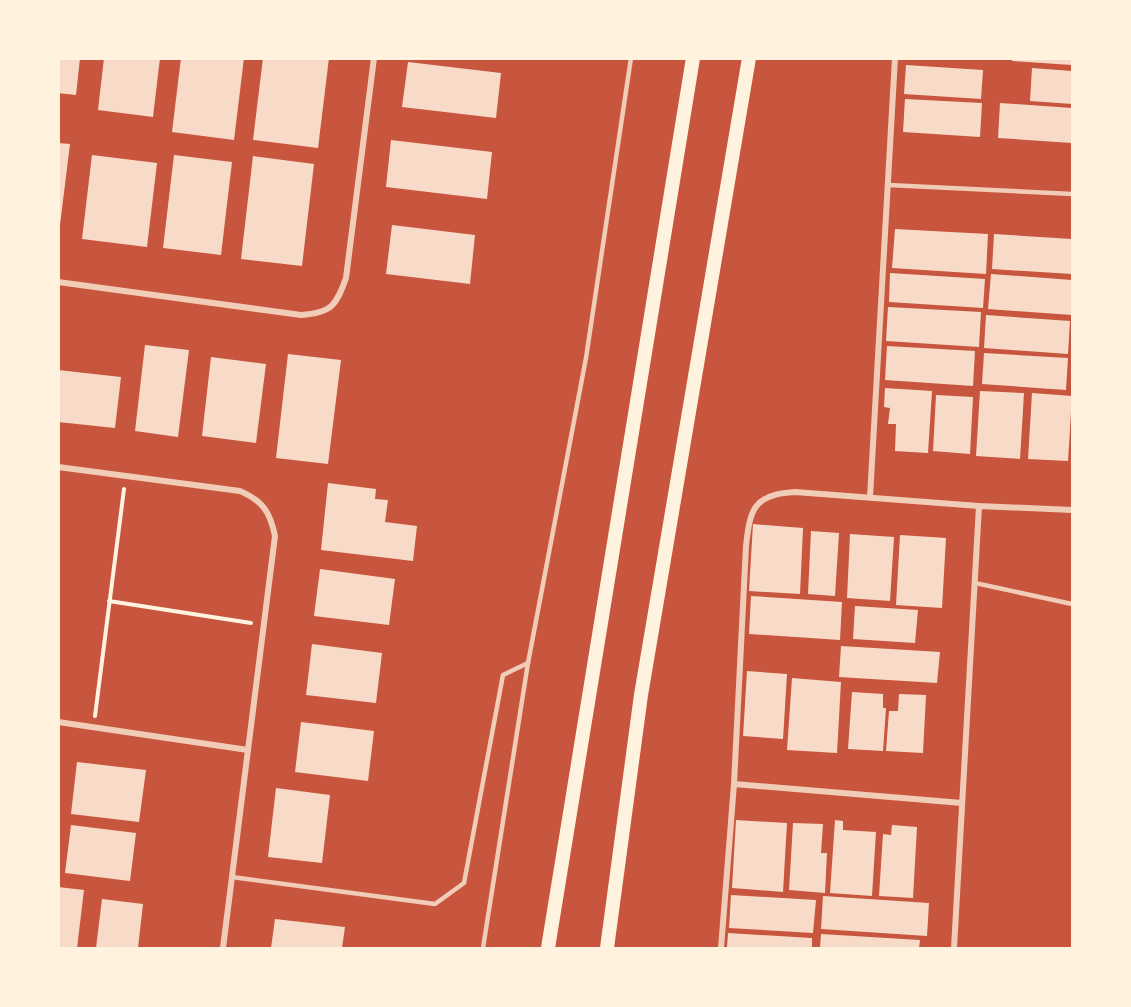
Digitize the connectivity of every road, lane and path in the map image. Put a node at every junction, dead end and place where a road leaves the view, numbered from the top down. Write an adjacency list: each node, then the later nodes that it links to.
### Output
1 (374, 58): 8 (street)
2 (632, 58): 18 (lane)
3 (693, 58): 27 (main road)
4 (749, 58): 28 (main road)
5 (895, 58): 6 (street)
6 (888, 185): 7 (lane); 11 (street)
7 (1072, 194)
8 (58, 282)
9 (58, 467): 10 (street)
10 (125, 476): 15 (path); 17 (street)
11 (870, 497): 12 (street); 22 (street)
12 (979, 506): 13 (street); 14 (street)
13 (1072, 510)
14 (975, 583): 16 (lane); 23 (street)
15 (109, 601): 17 (path); 20 (path)
16 (1072, 604)
17 (264, 625): 21 (street)
18 (528, 663): 24 (lane); 26 (lane)
19 (58, 722): 20 (street)
20 (94, 727): 21 (street)
21 (248, 750): 24 (street)
22 (734, 784): 23 (street); 29 (street)
23 (962, 803): 30 (street)
24 (232, 877): 25 (street)
25 (223, 948)
26 (483, 948)
27 (548, 948)
28 (608, 948)
29 (721, 948)
30 (954, 948)

